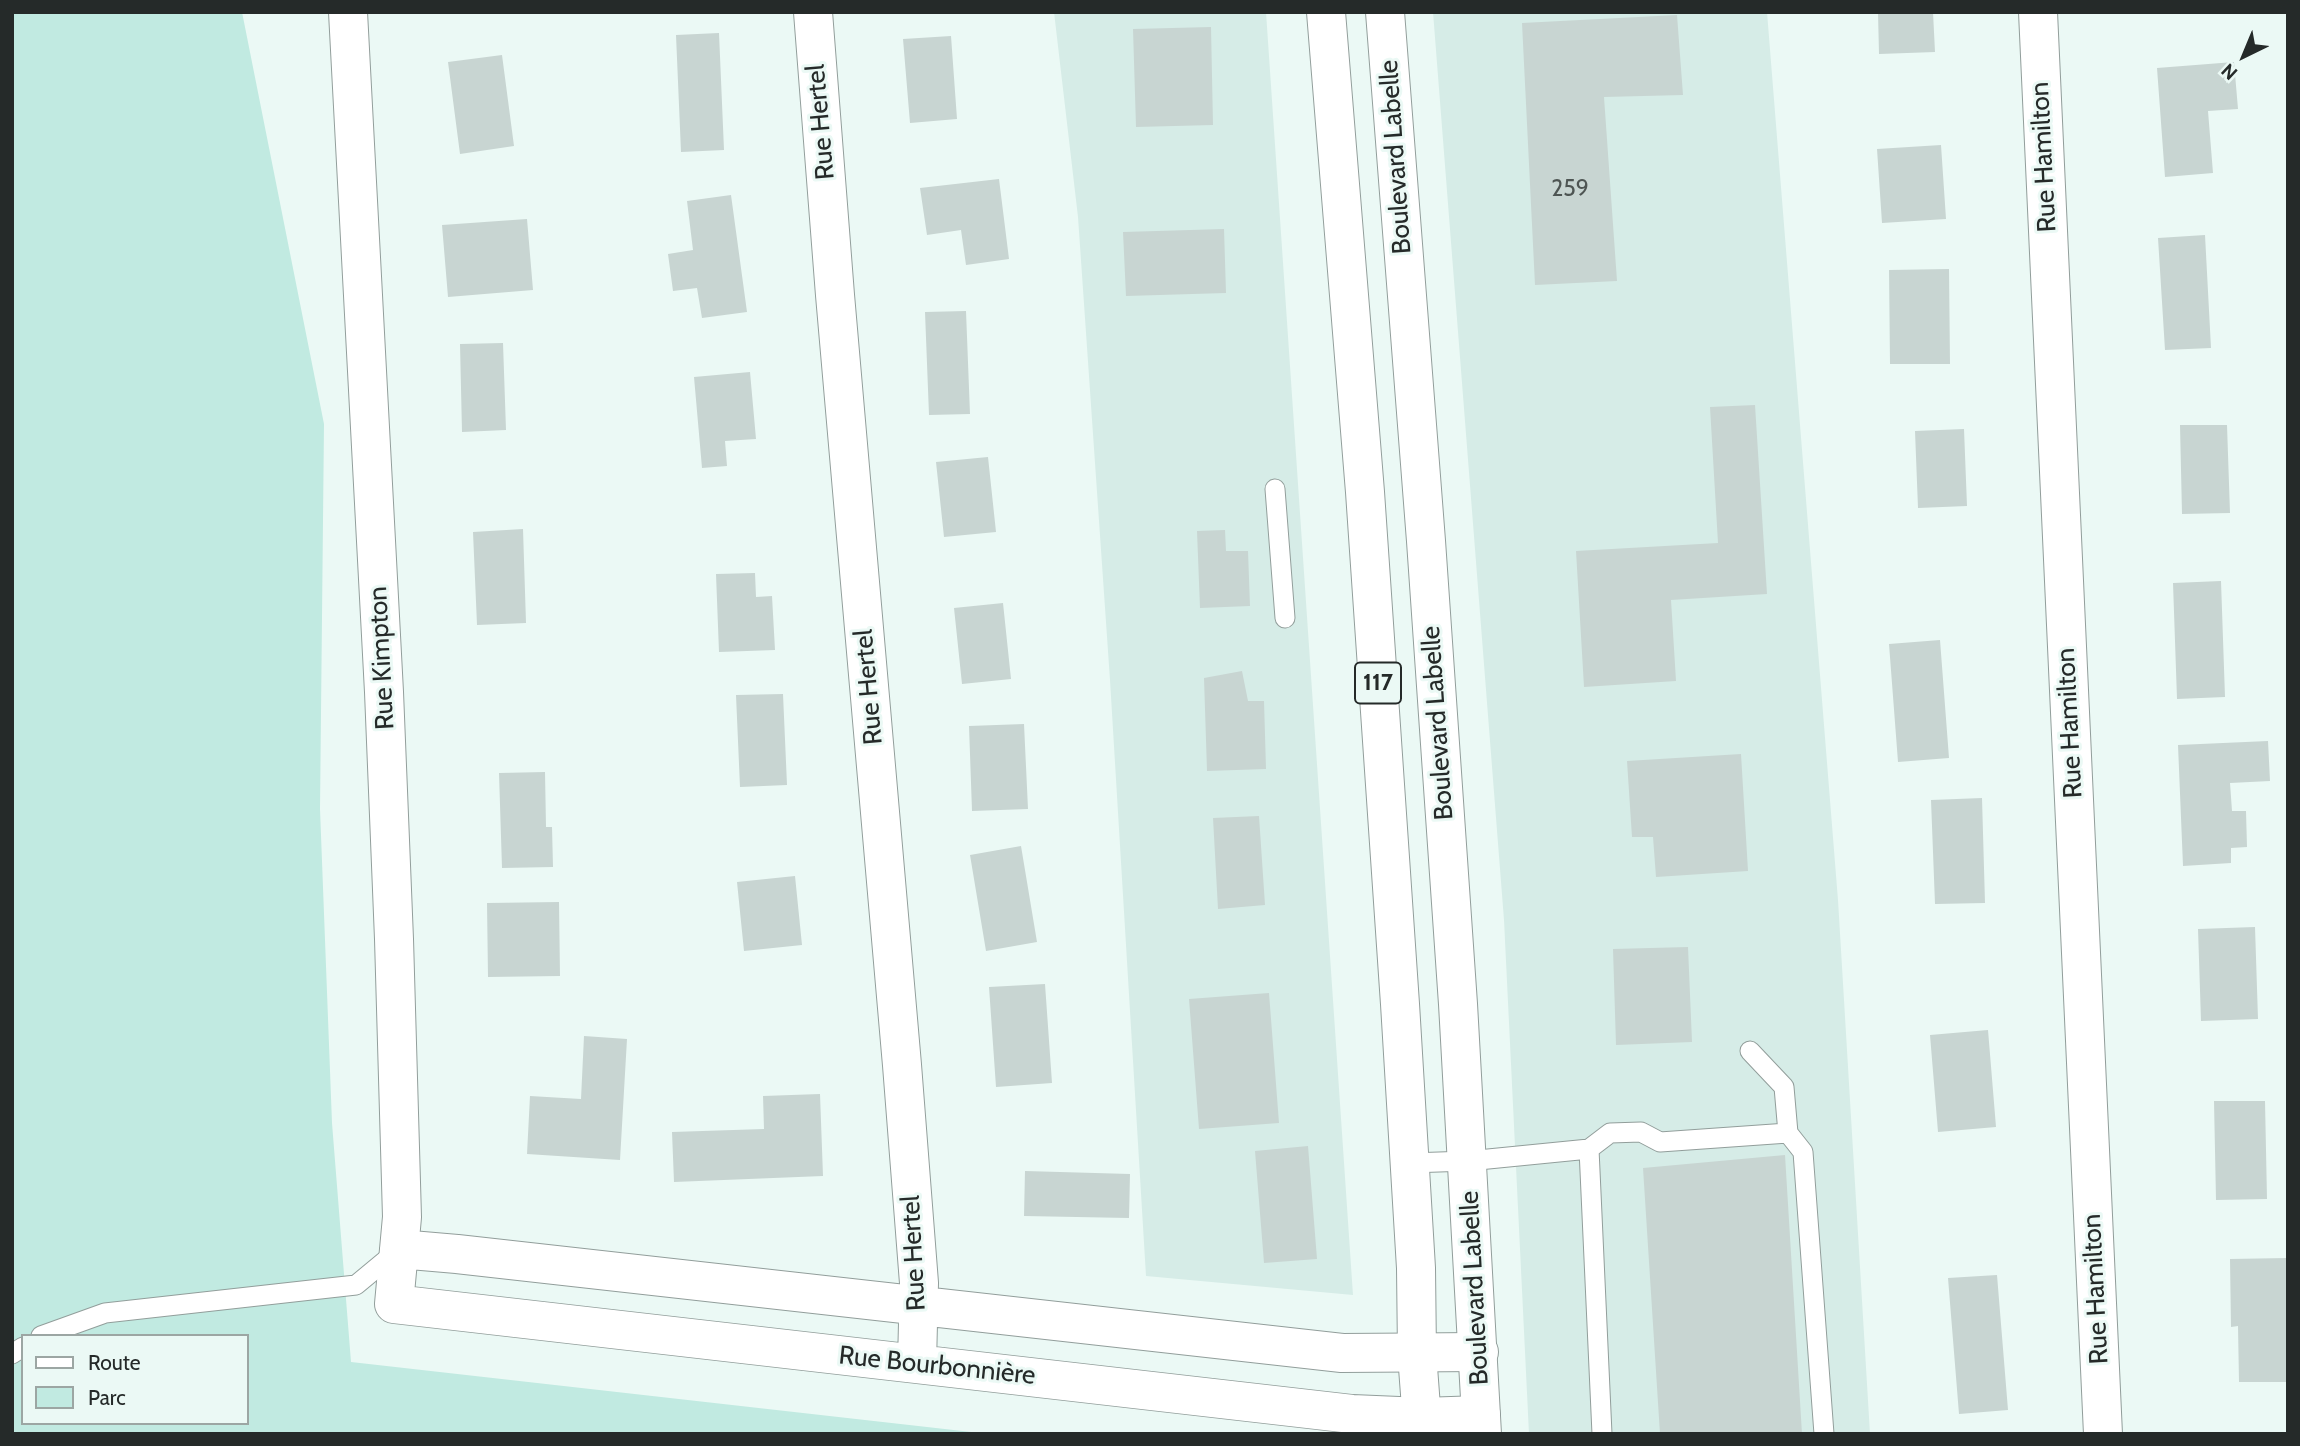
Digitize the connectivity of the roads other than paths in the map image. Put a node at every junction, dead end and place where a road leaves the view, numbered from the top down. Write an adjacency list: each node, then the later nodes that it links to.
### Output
1 (348, 12): 13 (street, Rue Kimpton)
2 (813, 12): 16 (street, Rue Hertel)
3 (1326, 12): 12 (street, 117)
4 (1384, 12): 11 (street, Boulevard Labelle / 117)
5 (2038, 12): 25 (street, Rue Hamilton)
6 (1275, 489): 7 (lane)
7 (1285, 618)
8 (1750, 1051): 9 (lane)
9 (1787, 1133): 10 (lane); 24 (lane)
10 (1589, 1149): 11 (lane); 23 (lane)
11 (1468, 1161): 12 (lane); 18 (street, Boulevard Labelle / 117)
12 (1409, 1163): 19 (street, 117)
13 (399, 1249): 14 (lane); 15 (street, Rue Kimpton); 16 (street)
14 (356, 1285): 15 (lane); 17 (lane)
15 (394, 1304): 20 (street, Rue Bourbonnière)
16 (919, 1307): 19 (street); 20 (street, Rue Hertel)
17 (46, 1334)
18 (1479, 1352): 19 (street); 21 (street, Boulevard Labelle / 117)
19 (1418, 1354): 22 (street, 117)
20 (917, 1363): 22 (street, Rue Bourbonnière)
21 (1482, 1424): 22 (street, Rue Bourbonnière)
22 (1422, 1425)
23 (1602, 1434)
24 (1824, 1434)
25 (2103, 1434)

